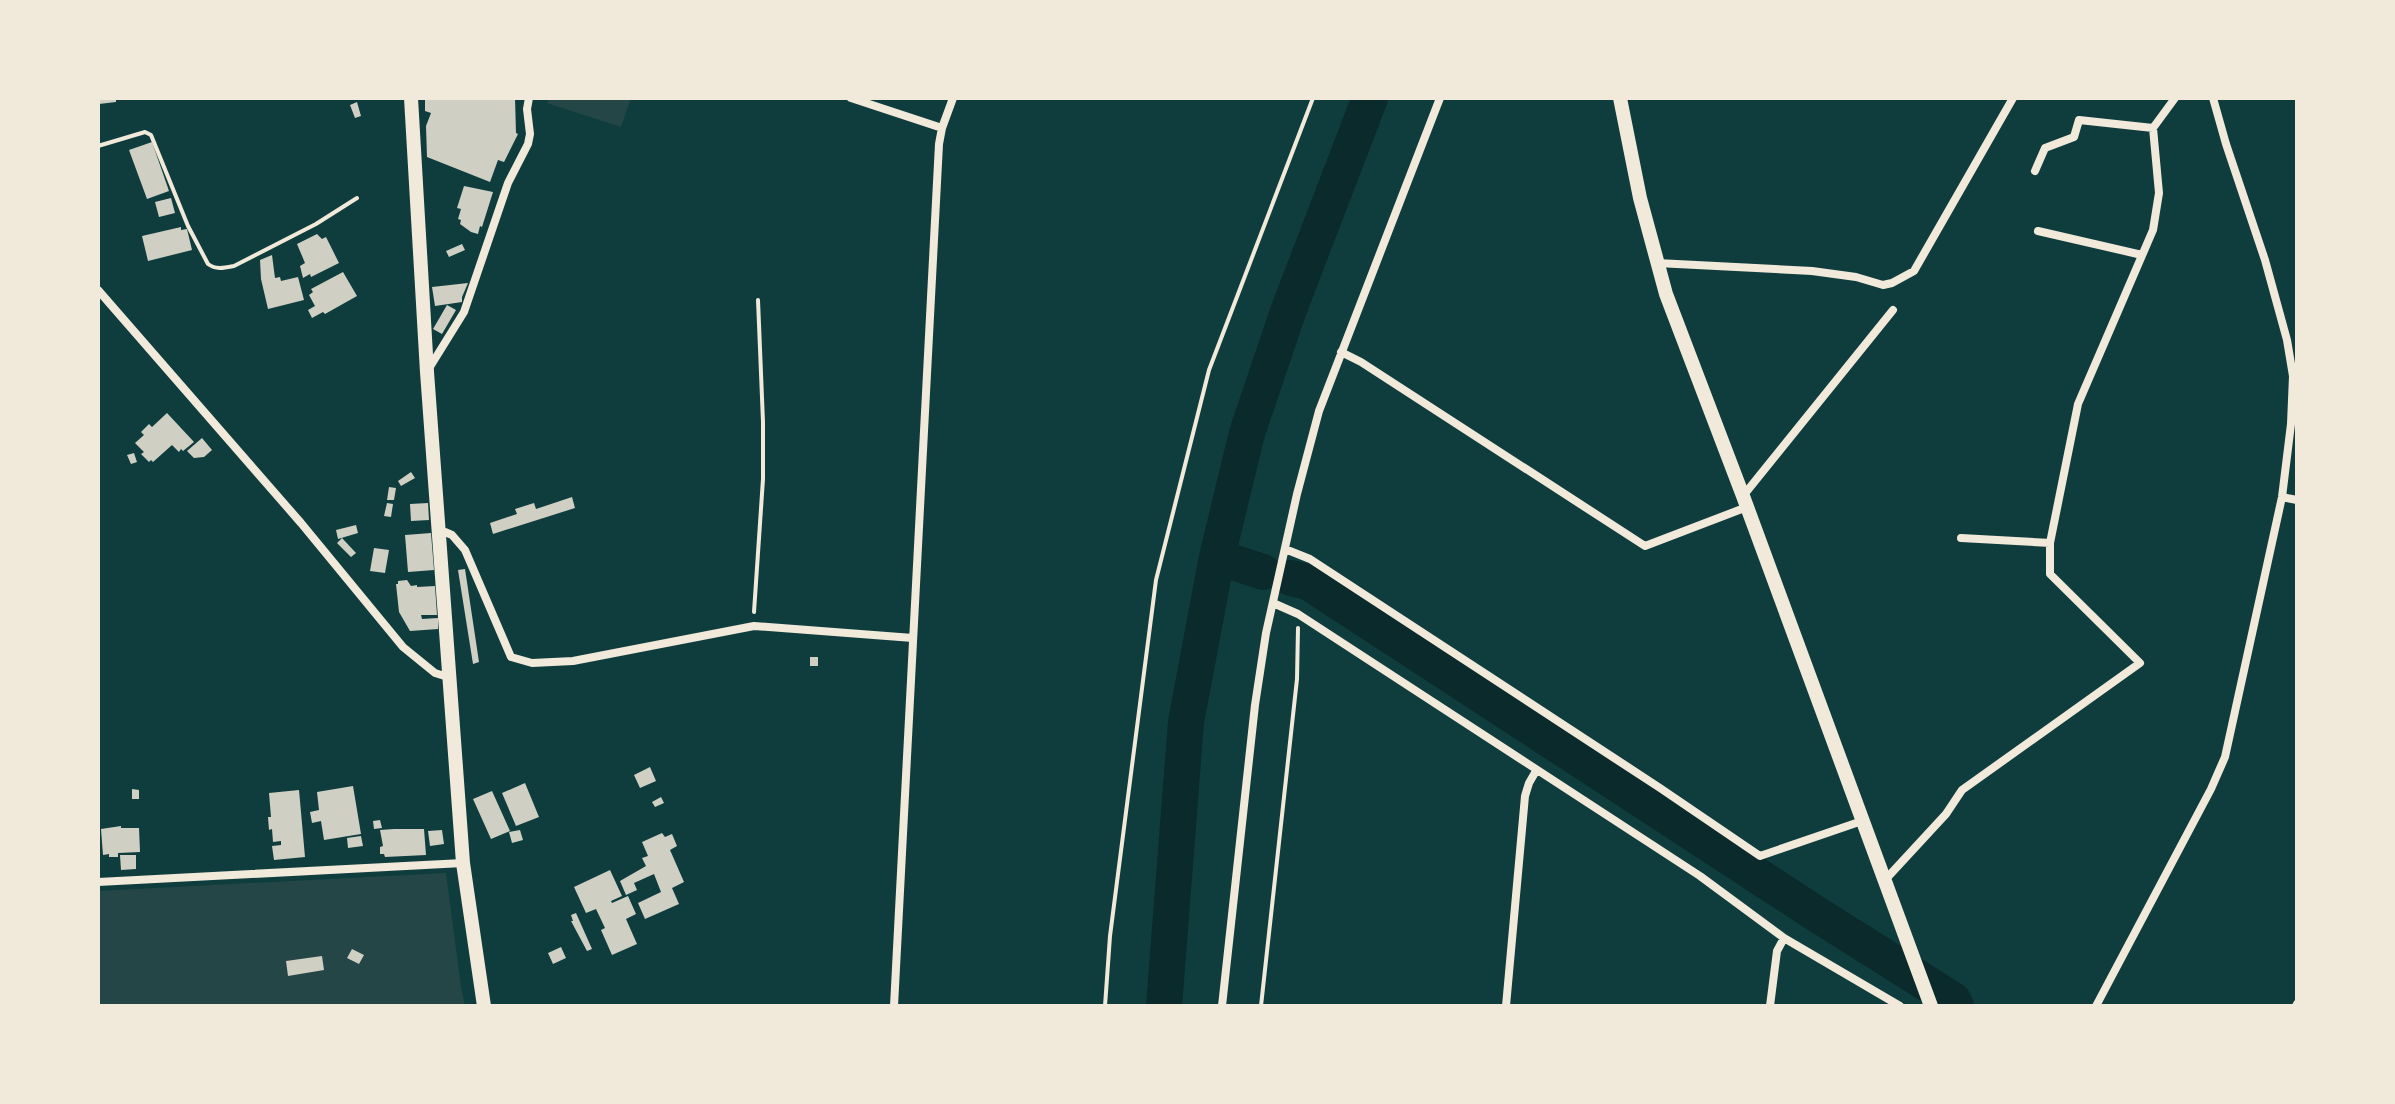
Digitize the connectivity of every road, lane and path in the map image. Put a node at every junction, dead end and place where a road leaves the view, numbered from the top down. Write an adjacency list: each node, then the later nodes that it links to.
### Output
1 (411, 98): 23 (street)
2 (529, 98): 23 (street)
3 (851, 98): 11 (street)
4 (953, 98): 11 (street)
5 (1313, 98): 45 (path)
6 (1440, 98): 22 (street)
7 (1620, 98): 18 (street)
8 (2013, 98): 18 (street)
9 (2175, 98): 12 (street)
10 (2213, 98): 24 (street)
11 (942, 128): 34 (street)
12 (2153, 128): 14 (street); 17 (street)
13 (98, 146): 15 (path)
14 (2035, 171)
15 (357, 198)
16 (2038, 231): 17 (street)
17 (2142, 255): 29 (street)
18 (1657, 263): 26 (street)
19 (98, 290): 35 (street)
20 (758, 300): 33 (path)
21 (1893, 310): 26 (street)
22 (1341, 352): 26 (street); 30 (street)
23 (427, 372): 27 (street)
24 (2282, 497): 25 (street); 51 (street)
25 (2297, 500)
26 (1745, 502): 37 (street)
27 (439, 533): 33 (street); 35 (street)
28 (1961, 538): 29 (street)
29 (2050, 543): 39 (street)
30 (1285, 549): 31 (street); 37 (street)
31 (1273, 603): 32 (street); 46 (street)
32 (1298, 614): 36 (street); 47 (path)
33 (754, 626): 34 (street)
34 (913, 638): 44 (street)
35 (448, 677): 38 (street)
36 (1536, 771): 41 (street); 48 (street)
37 (1862, 821): 39 (street)
38 (463, 863): 40 (street); 43 (street)
39 (1885, 880): 42 (street)
40 (98, 882)
41 (1784, 938): 49 (street); 50 (street)
42 (1929, 1001)
43 (484, 1006)
44 (894, 1006)
45 (1105, 1006)
46 (1222, 1006)
47 (1261, 1006)
48 (1506, 1006)
49 (1770, 1006)
50 (1900, 1006)
51 (2096, 1006)

